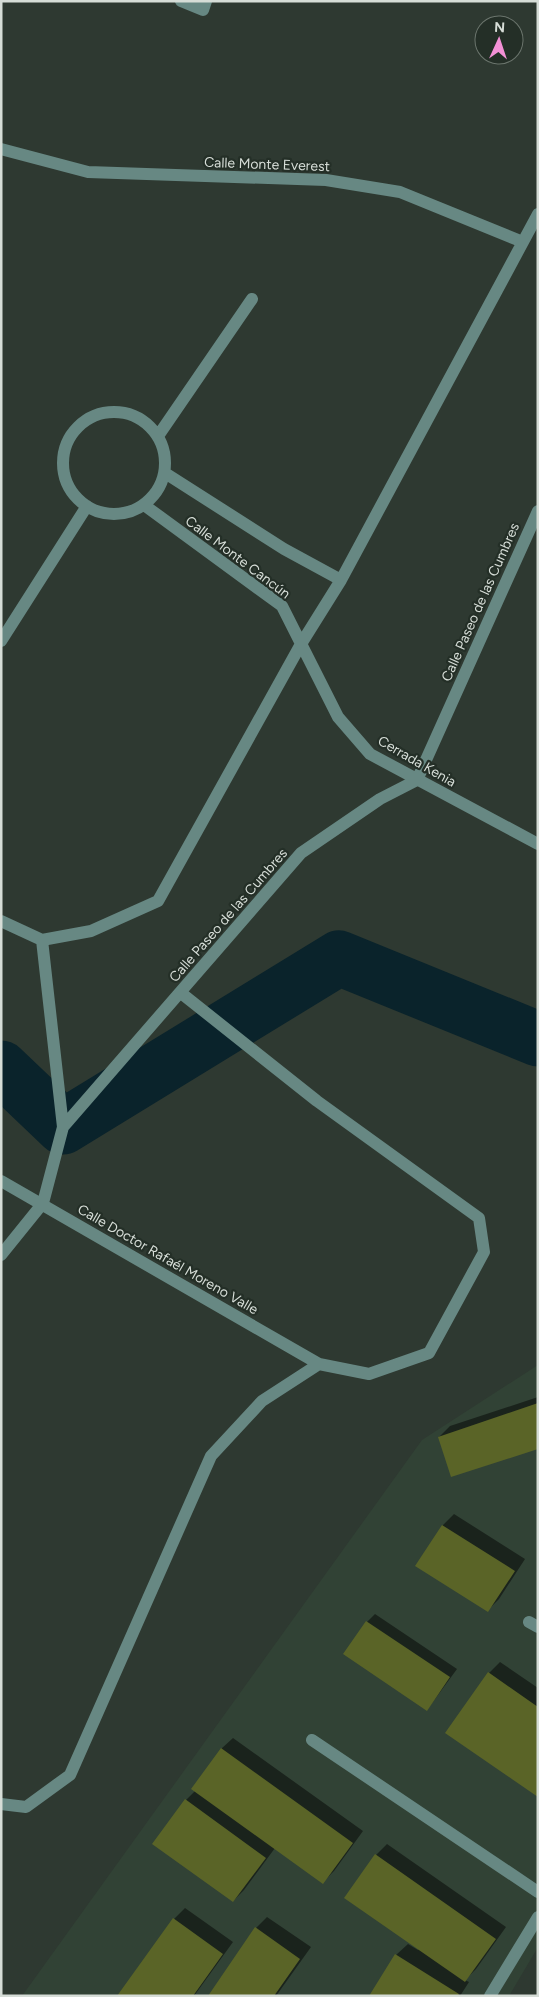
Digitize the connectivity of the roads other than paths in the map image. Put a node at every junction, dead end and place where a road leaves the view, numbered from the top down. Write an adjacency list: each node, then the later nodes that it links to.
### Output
1 (182, 2): 2 (street)
2 (205, 6)
3 (1, 149): 5 (street, Calle Monte Everest)
4 (538, 214): 5 (street)
5 (523, 242): 12 (street)
6 (252, 299): 7 (street)
7 (158, 436): 8 (street); 10 (street)
8 (165, 473): 9 (street); 12 (street, Calle Monte Cancún)
9 (144, 505): 10 (street); 14 (street, Calle Monte Cancún)
10 (87, 506): 13 (street)
11 (538, 510): 15 (street, Calle Paseo de las Cumbres)
12 (341, 580): 14 (street)
13 (1, 642)
14 (300, 644): 15 (street, Cerrada Kenia); 18 (street)
15 (417, 780): 16 (street, Cerrada Kenia); 19 (street, Calle Paseo de las Cumbres)
16 (538, 844)
17 (1, 921): 18 (street)
18 (42, 940): 20 (street)
19 (181, 993): 20 (street, Calle Paseo de las Cumbres); 24 (street, Calle Doctor Rafaél Moreno Valle)
20 (63, 1127): 22 (street, Calle Paseo de las Cumbres)
21 (1, 1181): 22 (street, Calle Doctor Rafaél Moreno Valle)
22 (43, 1203): 23 (street); 24 (street, Calle Doctor Rafaél Moreno Valle)
23 (1, 1255)
24 (319, 1364): 26 (street)
25 (312, 1740): 27 (street)
26 (1, 1804)
27 (538, 1892)
28 (538, 1917): 29 (street)
29 (490, 1996)

